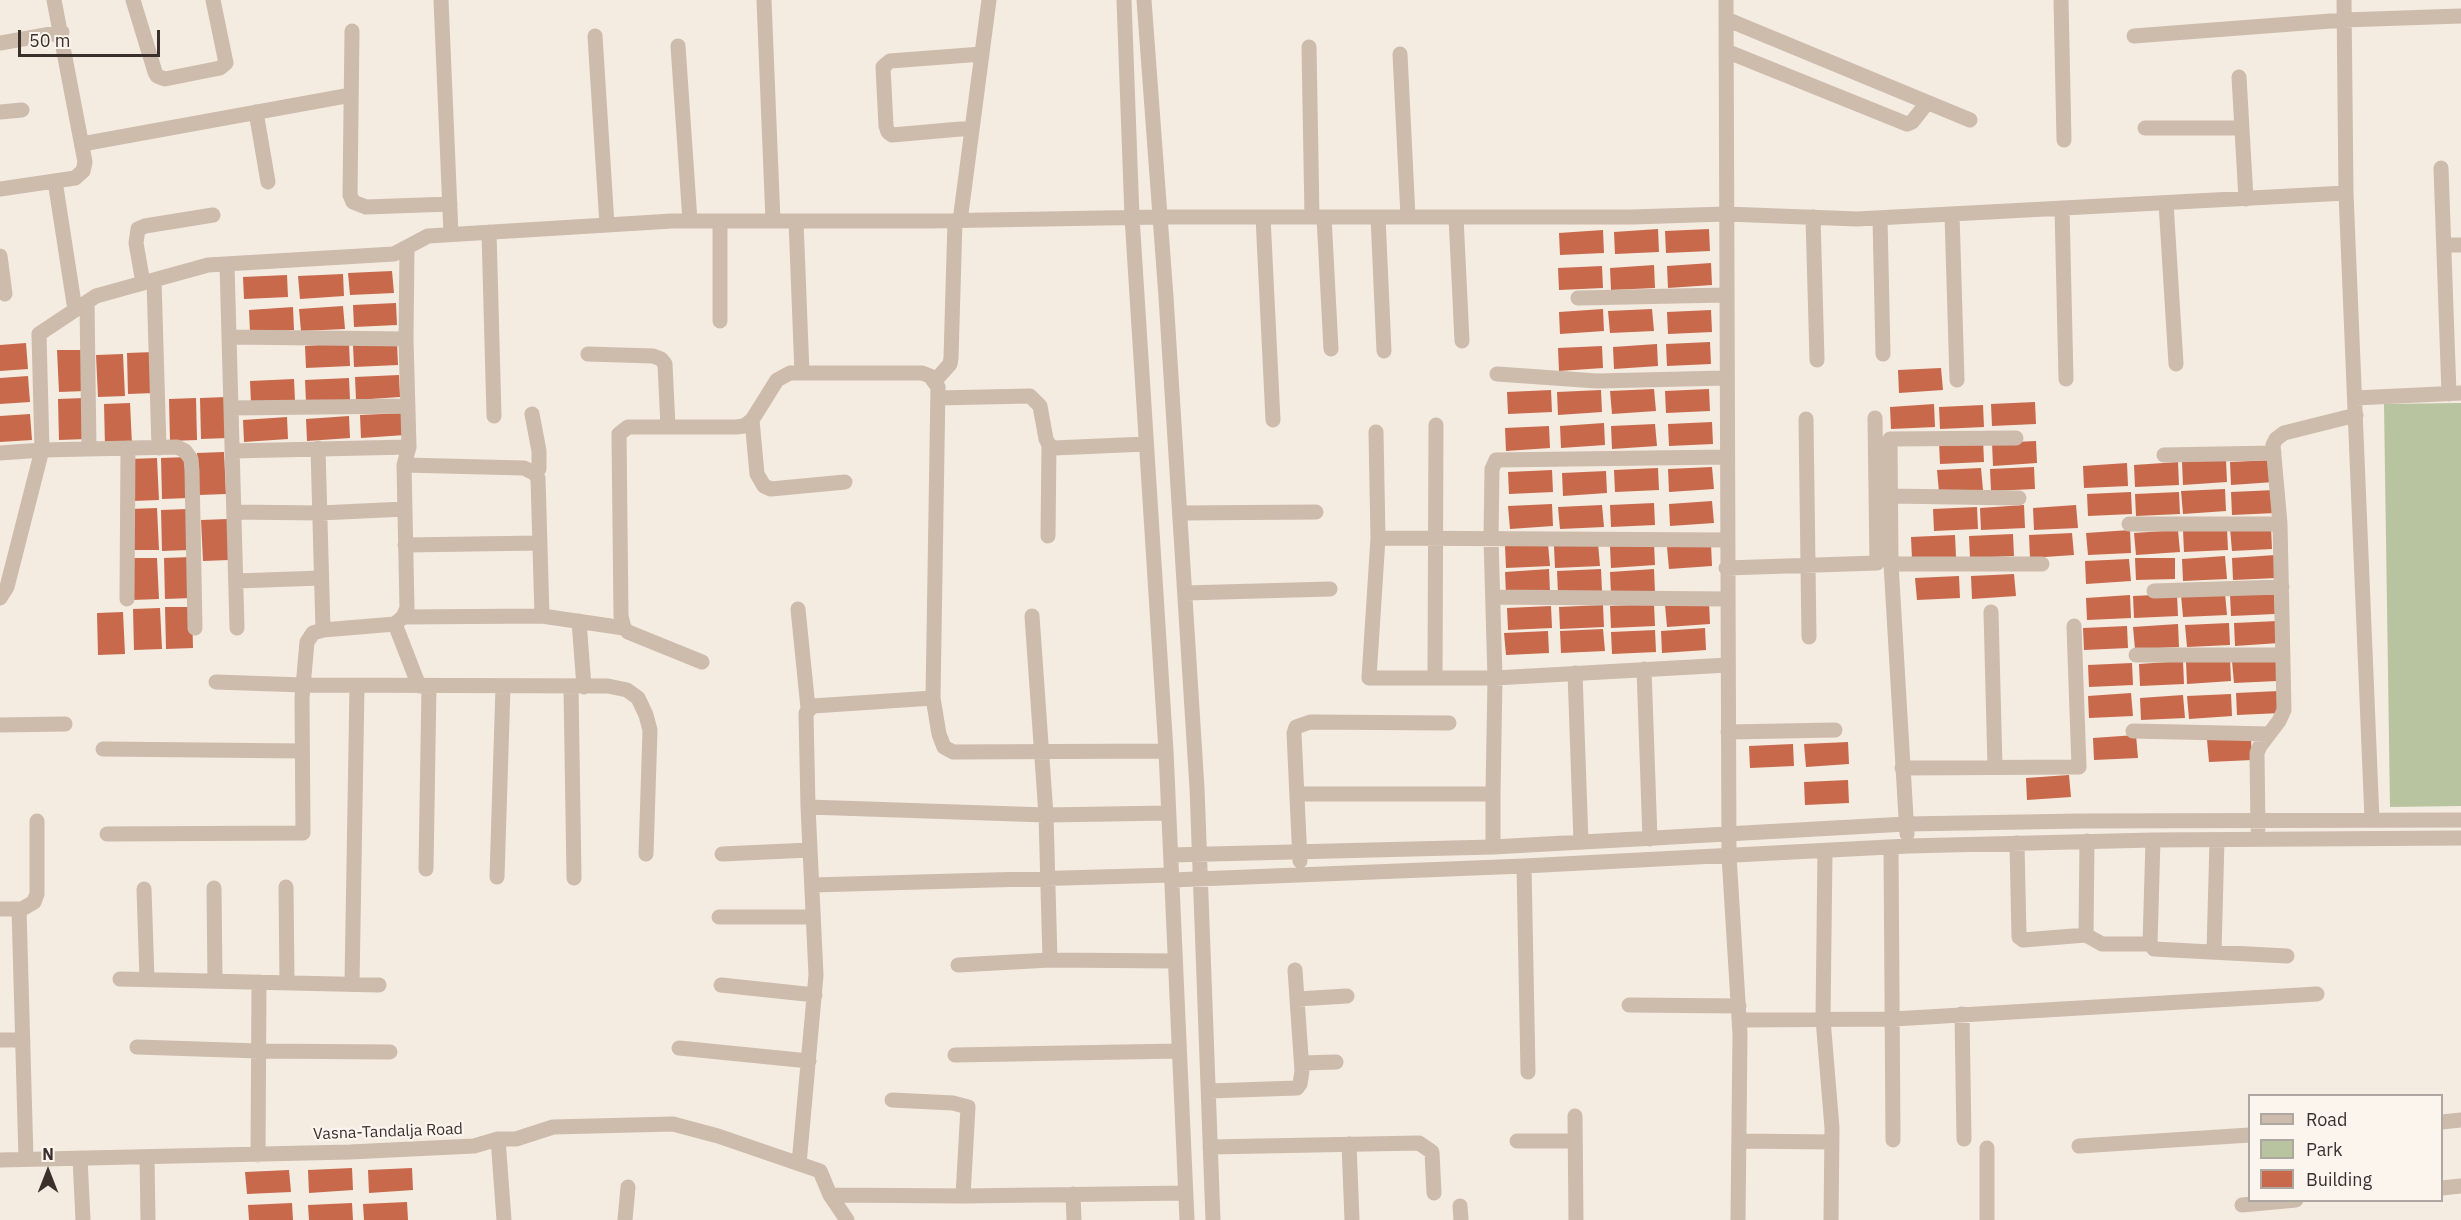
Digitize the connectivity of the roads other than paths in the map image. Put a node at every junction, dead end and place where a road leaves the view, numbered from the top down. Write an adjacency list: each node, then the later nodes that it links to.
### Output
1 (54, 0): 15 (street)
2 (134, 0): 3 (street)
3 (213, 0)
4 (441, 0): 44 (street)
5 (764, 0): 60 (street)
6 (989, 0): 23 (street)
7 (1124, 0): 56 (street)
8 (1144, 0): 49 (street)
9 (1726, 0): 13 (street)
10 (2061, 0): 35 (street)
11 (2344, 0): 14 (street)
12 (2461, 16): 14 (street)
13 (1726, 20): 22 (street); 27 (street)
14 (2344, 20): 18 (street); 41 (street)
15 (62, 32): 19 (street); 36 (street)
16 (352, 32): 26 (street)
17 (595, 36): 63 (street)
18 (2134, 36)
19 (0, 43)
20 (678, 46): 58 (street)
21 (1309, 47): 51 (street)
22 (1726, 51): 27 (street); 46 (street)
23 (982, 54): 32 (street); 32 (street)
24 (1400, 54): 53 (street)
25 (2239, 77): 34 (street)
26 (351, 95): 30 (street); 44 (street)
27 (1928, 103): 31 (street)
28 (22, 110): 29 (street)
29 (0, 112)
30 (256, 112): 36 (street); 39 (street)
31 (1970, 120)
32 (972, 128): 62 (street)
33 (2145, 128): 34 (street)
34 (2242, 128): 42 (street)
35 (2064, 140)
36 (82, 144): 38 (street)
37 (2441, 168): 66 (street)
38 (55, 181): 40 (street); 75 (street)
39 (268, 182)
40 (0, 189)
41 (2346, 194): 42 (street); 94 (street)
42 (2246, 199): 43 (street)
43 (2166, 203): 45 (street); 85 (street)
44 (450, 204): 65 (street)
45 (2062, 208): 47 (street); 89 (street)
46 (1726, 214): 54 (street); 55 (street); 73 (street)
47 (1952, 214): 57 (street); 90 (street)
48 (213, 215): 71 (street)
49 (1161, 217): 50 (street); 56 (street); 130 (street)
50 (1263, 217): 51 (street); 103 (street)
51 (1318, 217): 52 (street); 80 (street)
52 (1378, 217): 53 (street); 81 (street)
53 (1408, 217): 54 (street)
54 (1456, 217): 79 (street)
55 (1813, 217): 57 (street); 84 (street)
56 (1132, 218): 62 (street); 108 (street)
57 (1880, 218): 83 (street)
58 (690, 221): 59 (street); 63 (street)
59 (720, 221): 60 (street); 76 (street)
60 (773, 221): 61 (street)
61 (796, 221): 62 (street); 86 (street)
62 (957, 221): 91 (street)
63 (607, 225): 64 (street)
64 (489, 232): 65 (street); 99 (street)
65 (451, 234): 68 (street)
66 (2444, 245): 67 (street); 92 (street)
67 (2461, 245)
68 (407, 248): 70 (street); 78 (street)
69 (0, 256): 72 (street)
70 (227, 264): 71 (street); 77 (street)
71 (149, 281): 75 (street); 112 (street)
72 (5, 294)
73 (1726, 295): 74 (street); 88 (street)
74 (1578, 298)
75 (81, 306): 114 (street); 115 (street)
76 (720, 321)
77 (229, 337): 78 (street); 96 (street)
78 (406, 339): 95 (street)
79 (1462, 341)
80 (1331, 349)
81 (1384, 351)
82 (588, 354): 105 (street)
83 (1883, 354)
84 (1817, 360)
85 (2176, 364)
86 (802, 373): 91 (street); 102 (street)
87 (1497, 374): 88 (street)
88 (1726, 378): 120 (street)
89 (2066, 379)
90 (1957, 380)
91 (935, 381): 93 (street)
92 (2455, 394): 94 (street)
93 (938, 398): 109 (street); 180 (street)
94 (2355, 398): 98 (street)
95 (408, 406): 96 (street); 110 (street)
96 (231, 408): 116 (street)
97 (532, 414): 122 (street)
98 (2356, 415): 118 (street); 200 (street)
99 (494, 416)
100 (1875, 418): 142 (street)
101 (1806, 419): 142 (street)
102 (752, 420): 105 (street); 123 (street)
103 (1273, 420)
104 (1437, 425): 135 (street)
105 (668, 427): 163 (street)
106 (1376, 432): 134 (street)
107 (2016, 438): 124 (street)
108 (1146, 444): 109 (street); 192 (street)
109 (1049, 445): 133 (street)
110 (409, 447): 113 (street); 121 (street)
111 (128, 448): 112 (street); 114 (street); 152 (street)
112 (159, 448): 161 (street)
113 (318, 448): 116 (street); 129 (street)
114 (89, 449): 115 (street)
115 (42, 450): 117 (street); 151 (street)
116 (232, 451): 127 (street)
117 (0, 453)
118 (2274, 453): 119 (street); 132 (street)
119 (2164, 455)
120 (1726, 457): 136 (street); 137 (street)
121 (404, 465): 122 (street); 126 (street)
122 (534, 472): 138 (street)
123 (845, 482)
124 (1890, 496): 125 (street); 140 (street)
125 (2019, 498)
126 (405, 509): 129 (street); 139 (street)
127 (234, 512): 129 (street); 145 (street)
128 (1316, 512): 130 (street)
129 (320, 513): 144 (street)
130 (1180, 513): 149 (street)
131 (2129, 524): 132 (street)
132 (2280, 524): 146 (street)
133 (1048, 536)
134 (1378, 538): 135 (street); 172 (street)
135 (1434, 538): 136 (street); 172 (street)
136 (1491, 538): 137 (street); 150 (street)
137 (1726, 540): 143 (street)
138 (540, 543): 139 (street); 156 (street)
139 (405, 544): 158 (street)
140 (1891, 564): 141 (street); 194 (street)
141 (2042, 564)
142 (1809, 565): 143 (street); 165 (street)
143 (1726, 568): 153 (street)
144 (321, 578): 145 (street); 164 (street)
145 (236, 580): 162 (street)
146 (2282, 586): 148 (street); 167 (street)
147 (1330, 589): 149 (street)
148 (2154, 591)
149 (1185, 593): 221 (street)
150 (1493, 597): 153 (street); 173 (street)
151 (0, 598)
152 (127, 598)
153 (1727, 598): 169 (street)
154 (798, 609): 181 (street)
155 (1991, 612): 193 (street)
156 (542, 616): 158 (street); 159 (street)
157 (1032, 616): 191 (street)
158 (399, 620): 164 (street); 177 (street)
159 (579, 621): 163 (street); 179 (street)
160 (2074, 626): 193 (street)
161 (195, 628)
162 (237, 628)
163 (624, 628): 168 (street)
164 (322, 630): 175 (street)
165 (1809, 637)
166 (2136, 655): 167 (street)
167 (2281, 655): 188 (street)
168 (702, 662)
169 (1728, 664): 170 (street); 187 (street)
170 (1644, 669): 171 (street); 208 (street)
171 (1575, 673): 173 (street); 213 (street)
172 (1435, 678): 173 (street)
173 (1495, 678): 196 (street)
174 (216, 682): 175 (street)
175 (303, 685): 176 (street); 190 (street)
176 (357, 686): 177 (street); 255 (street)
177 (424, 686): 178 (street); 227 (street)
178 (503, 687): 179 (street); 229 (street)
179 (578, 687): 222 (street); 233 (street)
180 (933, 698): 181 (street); 191 (street)
181 (808, 708): 197 (street)
182 (1449, 723): 195 (street)
183 (64, 724): 184 (street)
184 (0, 725)
185 (1835, 730): 187 (street)
186 (2133, 731): 188 (street)
187 (1728, 732): 206 (street)
188 (2270, 734): 201 (street)
189 (103, 748): 190 (street)
190 (302, 751): 205 (street)
191 (1042, 751): 192 (street); 199 (street)
192 (1166, 751): 198 (street)
193 (1995, 767): 194 (street)
194 (1902, 768): 204 (street)
195 (1297, 794): 196 (street); 219 (street)
196 (1493, 794): 216 (street)
197 (808, 807): 199 (street); 218 (street)
198 (1168, 813): 199 (street); 224 (street)
199 (1046, 815): 230 (street)
200 (2372, 819): 201 (street); 202 (street)
201 (2258, 820): 204 (street); 209 (street)
202 (2461, 820)
203 (37, 821): 239 (street)
204 (1906, 824): 206 (street); 215 (street)
205 (107, 834)
206 (1729, 834): 208 (street); 225 (street)
207 (2461, 838): 209 (street)
208 (1650, 839): 213 (street)
209 (2258, 839): 211 (street)
210 (2152, 840): 211 (street); 212 (street); 243 (street)
211 (2217, 840): 244 (street)
212 (2087, 841): 214 (street); 242 (street)
213 (1581, 842): 216 (street)
214 (2017, 843): 215 (street); 242 (street)
215 (1908, 846): 217 (street)
216 (1493, 847): 219 (street)
217 (1891, 847): 220 (street); 265 (street)
218 (810, 850): 223 (street); 234 (street)
219 (1300, 851): 221 (street); 228 (street)
220 (1825, 852): 225 (street); 266 (street)
221 (1201, 853): 224 (street); 232 (street)
222 (646, 854)
223 (722, 854)
224 (1171, 855): 231 (street)
225 (1729, 856): 226 (street); 263 (street)
226 (1524, 866): 228 (street); 278 (street)
227 (426, 869)
228 (1300, 873): 232 (street)
229 (497, 877)
230 (1047, 877): 231 (street); 234 (street); 246 (street)
231 (1171, 877): 232 (street); 247 (street)
232 (1202, 877): 279 (street)
233 (574, 878)
234 (812, 885): 240 (street)
235 (285, 887): 254 (street)
236 (214, 888): 252 (street)
237 (144, 889): 251 (street)
238 (0, 909): 239 (street)
239 (19, 909): 268 (street)
240 (813, 916): 241 (street); 259 (street)
241 (719, 918)
242 (2086, 934): 243 (street)
243 (2150, 944): 244 (street)
244 (2214, 952): 245 (street)
245 (2287, 956)
246 (1050, 960): 247 (street); 248 (street)
247 (1175, 961): 272 (street)
248 (958, 965)
249 (1295, 970): 261 (street)
250 (120, 979): 251 (street)
251 (147, 979): 252 (street)
252 (215, 981): 253 (street)
253 (259, 982): 254 (street); 271 (street)
254 (287, 983): 255 (street)
255 (352, 984): 256 (street)
256 (379, 985)
257 (721, 985): 259 (street)
258 (2317, 994): 264 (street)
259 (815, 995): 275 (street)
260 (1347, 996): 261 (street)
261 (1298, 999): 277 (street)
262 (1629, 1005): 263 (street)
263 (1739, 1013): 266 (street); 290 (street)
264 (1962, 1014): 265 (street); 286 (street)
265 (1893, 1018): 266 (street); 287 (street)
266 (1823, 1019): 291 (street)
267 (0, 1040): 268 (street)
268 (23, 1040): 299 (street)
269 (137, 1047): 271 (street)
270 (679, 1048): 275 (street)
271 (259, 1051): 273 (street); 296 (street)
272 (1179, 1051): 274 (street); 305 (street)
273 (390, 1052)
274 (955, 1055)
275 (809, 1060): 301 (street)
276 (1336, 1062): 277 (street)
277 (1302, 1063): 279 (street)
278 (1528, 1072)
279 (1209, 1091): 294 (street)
280 (892, 1100): 309 (street)
281 (1575, 1116): 289 (street)
282 (2461, 1120): 283 (street)
283 (2443, 1122)
284 (2248, 1135): 293 (street)
285 (498, 1139): 296 (street, Vasna-Tandalja Road); 301 (street, Vasna-Tandalja Road); 314 (street)
286 (1965, 1139)
287 (1893, 1140)
288 (1517, 1141): 289 (street)
289 (1575, 1141): 321 (street)
290 (1739, 1141): 291 (street); 322 (street)
291 (1832, 1142): 323 (street)
292 (1349, 1144): 294 (street); 306 (street); 320 (street)
293 (2079, 1146)
294 (1210, 1147): 319 (street)
295 (1987, 1148): 324 (street)
296 (258, 1155): 297 (street, Vasna-Tandalja Road)
297 (147, 1157): 298 (street, Vasna-Tandalja Road); 313 (street)
298 (80, 1158): 299 (street, Vasna-Tandalja Road); 312 (street)
299 (26, 1159): 300 (street, Vasna-Tandalja Road)
300 (0, 1160)
301 (799, 1164): 308 (street, Vasna-Tandalja Road)
302 (2461, 1186): 304 (street)
303 (628, 1187): 315 (street)
304 (2443, 1188)
305 (1186, 1192): 307 (street); 318 (street)
306 (1434, 1193)
307 (1073, 1194): 309 (street); 317 (street)
308 (830, 1195): 309 (street); 316 (street, Vasna-Tandalja Road)
309 (963, 1196)
310 (2274, 1202): 311 (street)
311 (2242, 1205)
312 (82, 1220)
313 (148, 1220)
314 (504, 1220)
315 (625, 1220)
316 (847, 1220)
317 (1074, 1220)
318 (1186, 1220)
319 (1213, 1220)
320 (1352, 1220)
321 (1576, 1220)
322 (1738, 1220)
323 (1831, 1220)
324 (1987, 1220)

